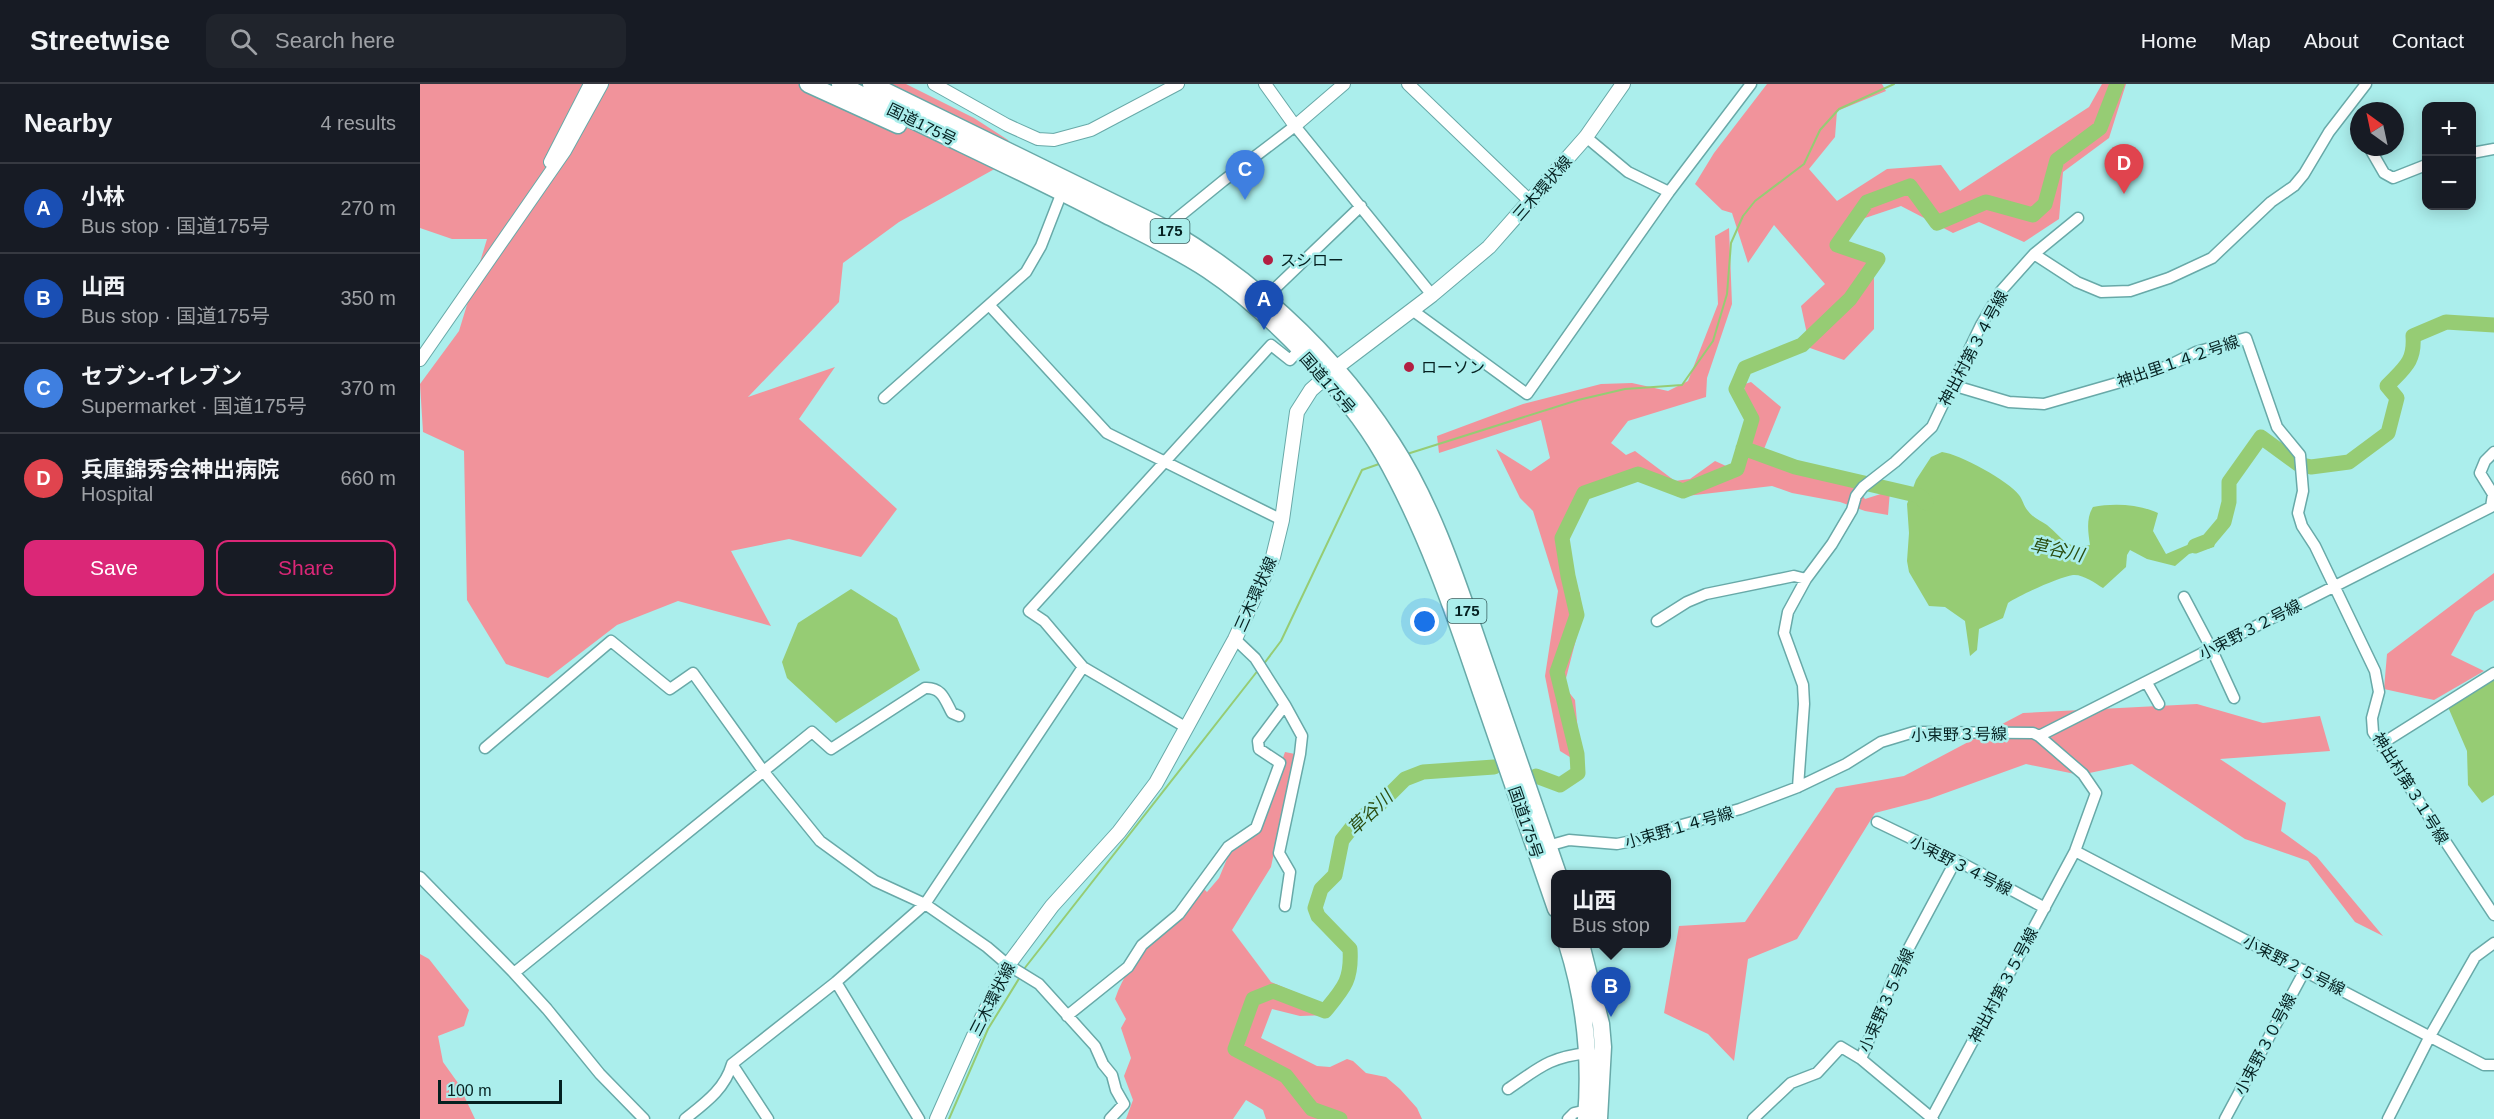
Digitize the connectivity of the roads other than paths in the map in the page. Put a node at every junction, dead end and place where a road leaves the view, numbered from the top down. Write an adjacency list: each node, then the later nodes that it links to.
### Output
1 (590, 84): 27 (street)
2 (602, 84): 27 (street)
3 (808, 84): 18 (highway)
4 (840, 84): 18 (highway, 国道175号 / 175)
5 (871, 84): 18 (highway, 国道175号 / 175)
6 (891, 84): 18 (highway)
7 (934, 84): 8 (street)
8 (1178, 84)
9 (1265, 84): 16 (street)
10 (1344, 84): 16 (street)
11 (1408, 84): 25 (street)
12 (1623, 84): 17 (main road, 三木環状線)
13 (1751, 84): 24 (street)
14 (2366, 84): 15 (street)
15 (2353, 100): 30 (street)
16 (1295, 126): 26 (street); 29 (street)
17 (1586, 137): 24 (street); 25 (main road, 三木環状線)
18 (973, 142): 23 (highway, 国道175号 / 175); 29 (highway, 国道175号 / 175)
19 (2494, 149): 20 (street)
20 (2476, 152)
21 (2374, 156): 22 (street)
22 (2422, 167)
23 (1062, 192): 29 (highway, 国道175号 / 175); 33 (street)
24 (1669, 192): 34 (street)
25 (1531, 202): 31 (main road, 三木環状線)
26 (1361, 207): 31 (street); 32 (street)
27 (525, 209): 36 (street)
28 (2078, 218): 30 (street, 神出村第３４号線)
29 (1163, 236): 32 (highway, 国道175号 / 175); 35 (highway, 国道175号 / 175)
30 (2034, 254): 38 (street, 神出村第３４号線)
31 (1432, 295): 34 (main road, 三木環状線)
32 (1265, 298): 37 (highway, 国道175号 / 175)
33 (990, 306): 39 (street); 41 (street)
34 (1412, 310): 37 (main road, 三木環状線)
35 (1299, 351): 37 (highway, 国道175号 / 175); 41 (street)
36 (421, 356)
37 (1332, 372): 42 (main road, 三木環状線); 64 (highway, 国道175号 / 175)
38 (1952, 385): 43 (street, 神出村第３４号線); 44 (street, 神出里１４２号線)
39 (884, 398)
40 (2494, 452): 44 (street, 小束野３２号線)
41 (1166, 461): 42 (street); 49 (street)
42 (1282, 520): 47 (main road, 三木環状線)
43 (1806, 579): 46 (street); 61 (street, 神出村第３４号線)
44 (2334, 586): 48 (street, 小束野３２号線); 58 (street, 神出村第３１号線)
45 (2184, 597): 48 (street)
46 (1657, 621)
47 (1234, 639): 54 (street); 56 (main road, 三木環状線)
48 (2211, 648): 51 (street, 小束野３２号線); 52 (street)
49 (1083, 667): 56 (street); 70 (street)
50 (2494, 673): 58 (street)
51 (2147, 682): 53 (street); 57 (street, 小束野３２号線)
52 (2234, 698)
53 (2159, 704)
54 (1285, 705): 71 (street); 81 (street)
55 (959, 716): 60 (street)
56 (1187, 728): 77 (main road, 三木環状線)
57 (2039, 736): 61 (street, 小束野３号線); 65 (street)
58 (2382, 747): 73 (street, 神出村第３１号線)
59 (485, 748): 60 (street)
60 (764, 772): 70 (street); 79 (street)
61 (1798, 787): 62 (street, 小束野３号線)
62 (1751, 806): 64 (street, 小束野１４号線)
63 (1877, 822): 66 (street, 小束野３４号線)
64 (1542, 848): 67 (highway, 国道175号 / 175); 69 (highway, 国道175号 / 175)
65 (2075, 851): 72 (street, 神出村第３５号線); 78 (street, 小束野２５号線)
66 (1956, 860): 72 (street, 小束野３４号線); 84 (street, 小束野３５号線)
67 (1556, 870)
68 (420, 877): 79 (street)
69 (1551, 887)
70 (925, 904): 77 (street); 80 (street)
71 (1285, 906)
72 (2044, 908): 97 (street, 神出村第３５号線)
73 (2494, 915)
74 (2494, 943): 82 (street)
75 (1568, 948): 83 (highway)
76 (1582, 948): 88 (highway)
77 (1008, 965): 81 (street); 93 (main road, 三木環状線)
78 (2305, 970): 82 (street, 小束野２５号線); 98 (street, 小束野３０号線)
79 (514, 973): 89 (street)
80 (836, 982): 85 (street); 92 (street)
81 (1067, 1016): 94 (street)
82 (2430, 1036): 86 (street, 小束野２５号線); 99 (street)
83 (1588, 1053): 87 (street); 88 (highway)
84 (1861, 1059): 96 (street); 97 (street, 小束野３５号線)
85 (732, 1064): 90 (street); 91 (street)
86 (2494, 1065)
87 (1508, 1089)
88 (1590, 1116): 95 (street)
89 (644, 1119)
90 (685, 1119)
91 (768, 1119)
92 (919, 1119)
93 (937, 1119)
94 (1110, 1119)
95 (1568, 1119)
96 (1753, 1119)
97 (1932, 1119)
98 (2225, 1119)
99 (2388, 1119)

